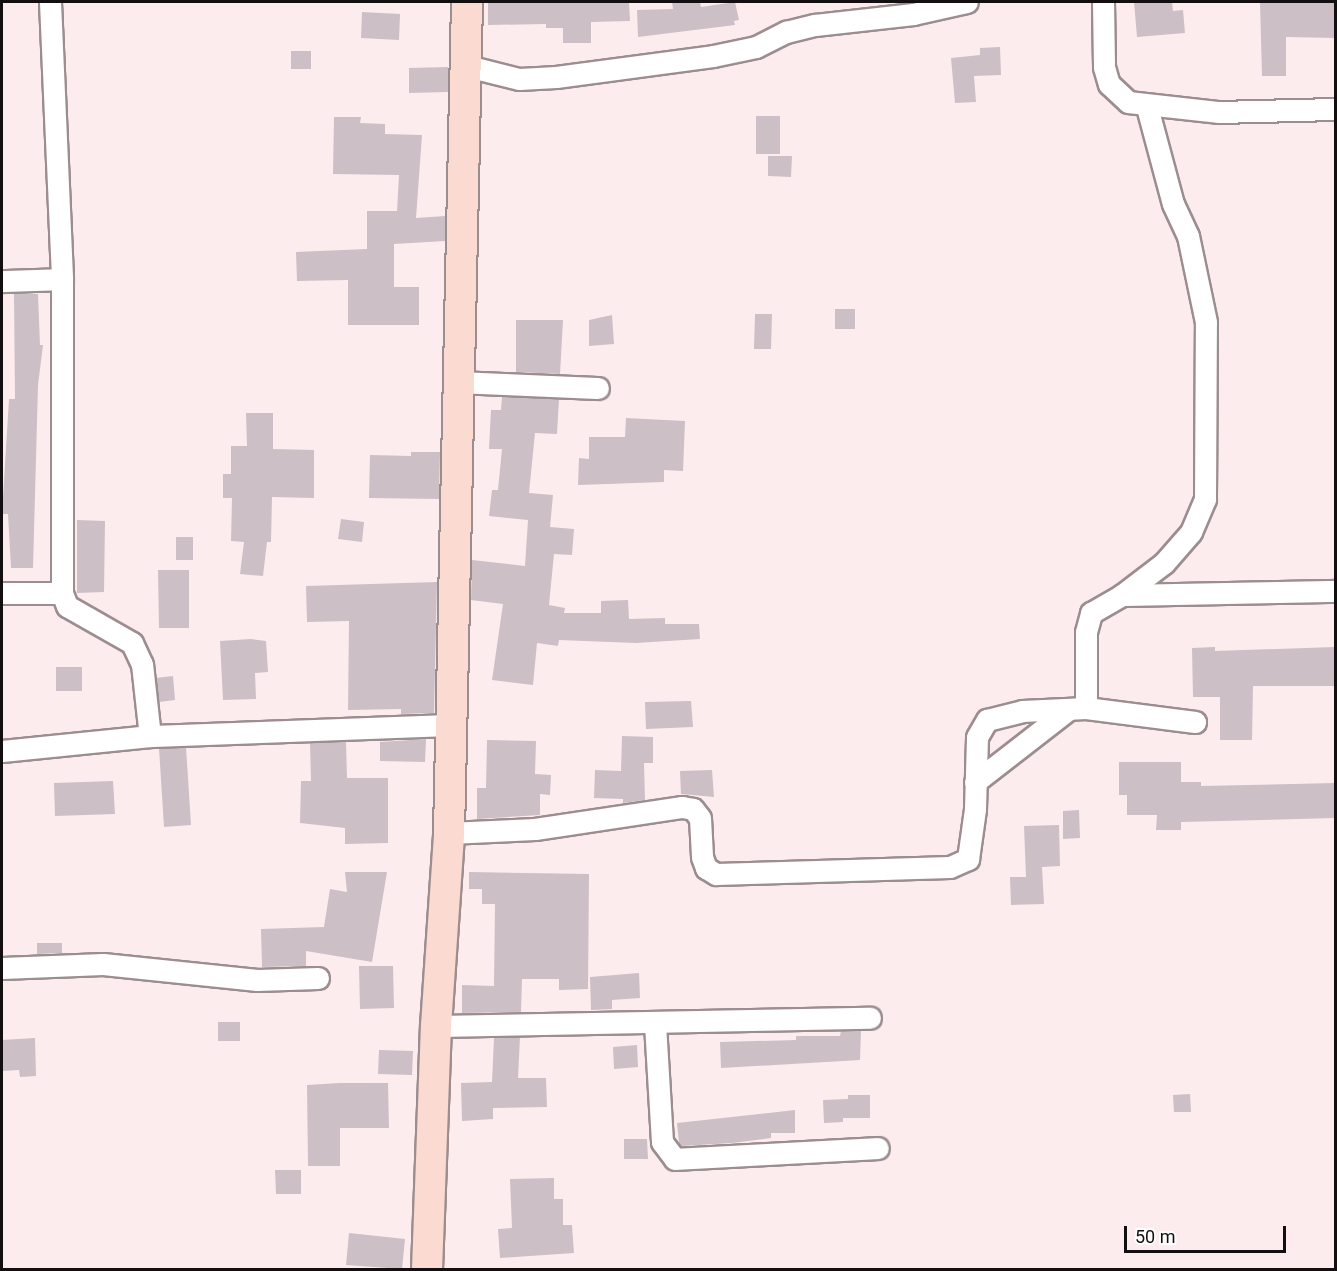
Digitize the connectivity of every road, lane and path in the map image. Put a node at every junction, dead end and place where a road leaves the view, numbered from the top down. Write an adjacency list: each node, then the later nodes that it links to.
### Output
1 (50, 2): 8 (street)
2 (467, 2): 5 (main road)
3 (967, 2): 5 (street)
4 (1103, 2): 6 (street)
5 (466, 66): 10 (main road)
6 (1148, 107): 7 (street); 15 (street)
7 (1335, 109)
8 (62, 279): 9 (street); 14 (street)
9 (2, 281)
10 (456, 382): 11 (street); 18 (main road)
11 (598, 388)
12 (1335, 591): 15 (street)
13 (2, 593): 14 (street)
14 (62, 593): 19 (street)
15 (1122, 595): 16 (street)
16 (1078, 709): 17 (street); 21 (street); 21 (street)
17 (1195, 722)
18 (452, 725): 19 (street); 22 (main road)
19 (150, 736): 20 (street)
20 (2, 751)
21 (975, 782): 22 (street)
22 (448, 833): 27 (main road)
23 (2, 968): 24 (street)
24 (318, 978)
25 (870, 1018): 26 (street)
26 (655, 1024): 27 (street); 28 (street)
27 (436, 1026): 29 (main road)
28 (878, 1148)
29 (427, 1269)

